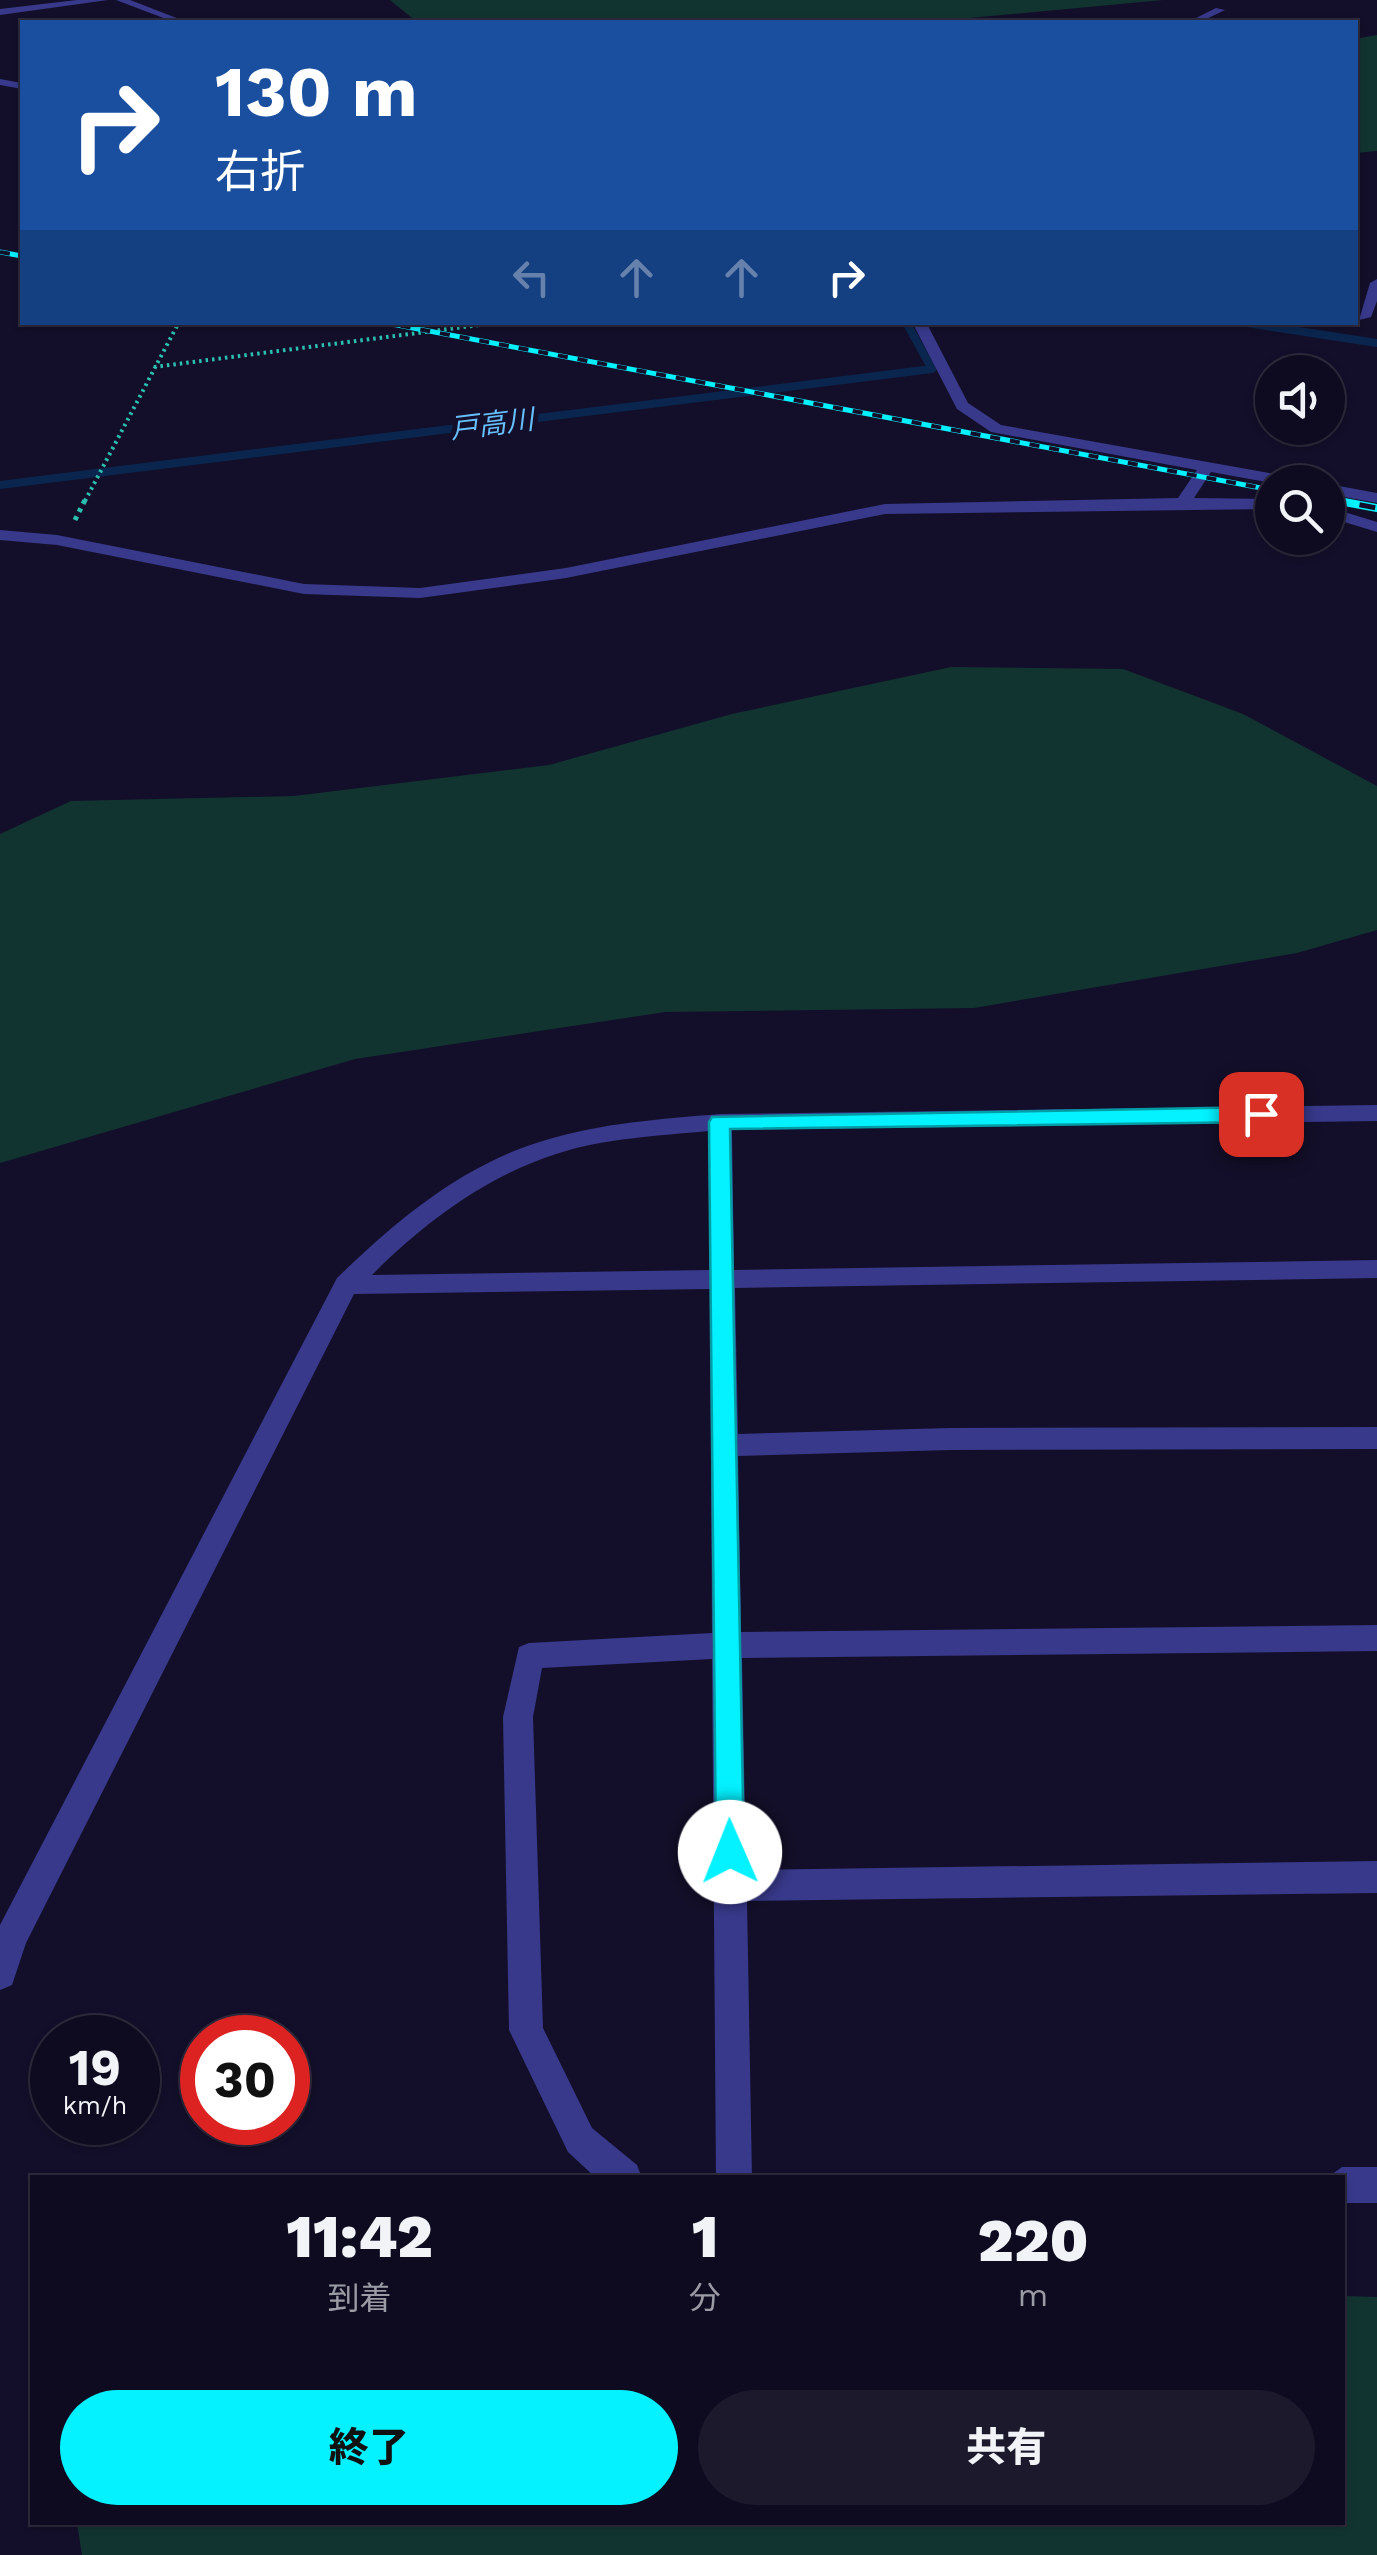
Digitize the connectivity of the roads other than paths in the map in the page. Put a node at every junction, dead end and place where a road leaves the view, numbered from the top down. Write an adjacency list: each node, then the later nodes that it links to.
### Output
1 (103, 0): 4 (street)
2 (120, 0): 5 (street)
3 (1220, 10): 6 (street)
4 (0, 12)
5 (175, 20)
6 (1197, 20)
7 (1377, 283): 8 (street)
8 (1365, 317)
9 (920, 325): 10 (street)
10 (1207, 466): 11 (street); 14 (street)
11 (1255, 475)
12 (1345, 492): 13 (street)
13 (1377, 498)
14 (1183, 503): 15 (street); 18 (street)
15 (1255, 504)
16 (1345, 517): 17 (street)
17 (1377, 527)
18 (0, 535)
19 (1377, 1113): 20 (street)
20 (720, 1122): 22 (street); 23 (street)
21 (1377, 1270): 22 (street)
22 (722, 1278): 23 (street); 25 (street)
23 (346, 1285): 30 (street)
24 (1377, 1438): 25 (street)
25 (724, 1445): 27 (street)
26 (1377, 1638): 27 (street)
27 (727, 1645): 29 (street); 31 (street)
28 (1377, 1876): 29 (street)
29 (730, 1886): 32 (street)
30 (0, 1973)
31 (621, 2175)
32 (734, 2175)
33 (1377, 2185): 34 (street)
34 (1345, 2186)

